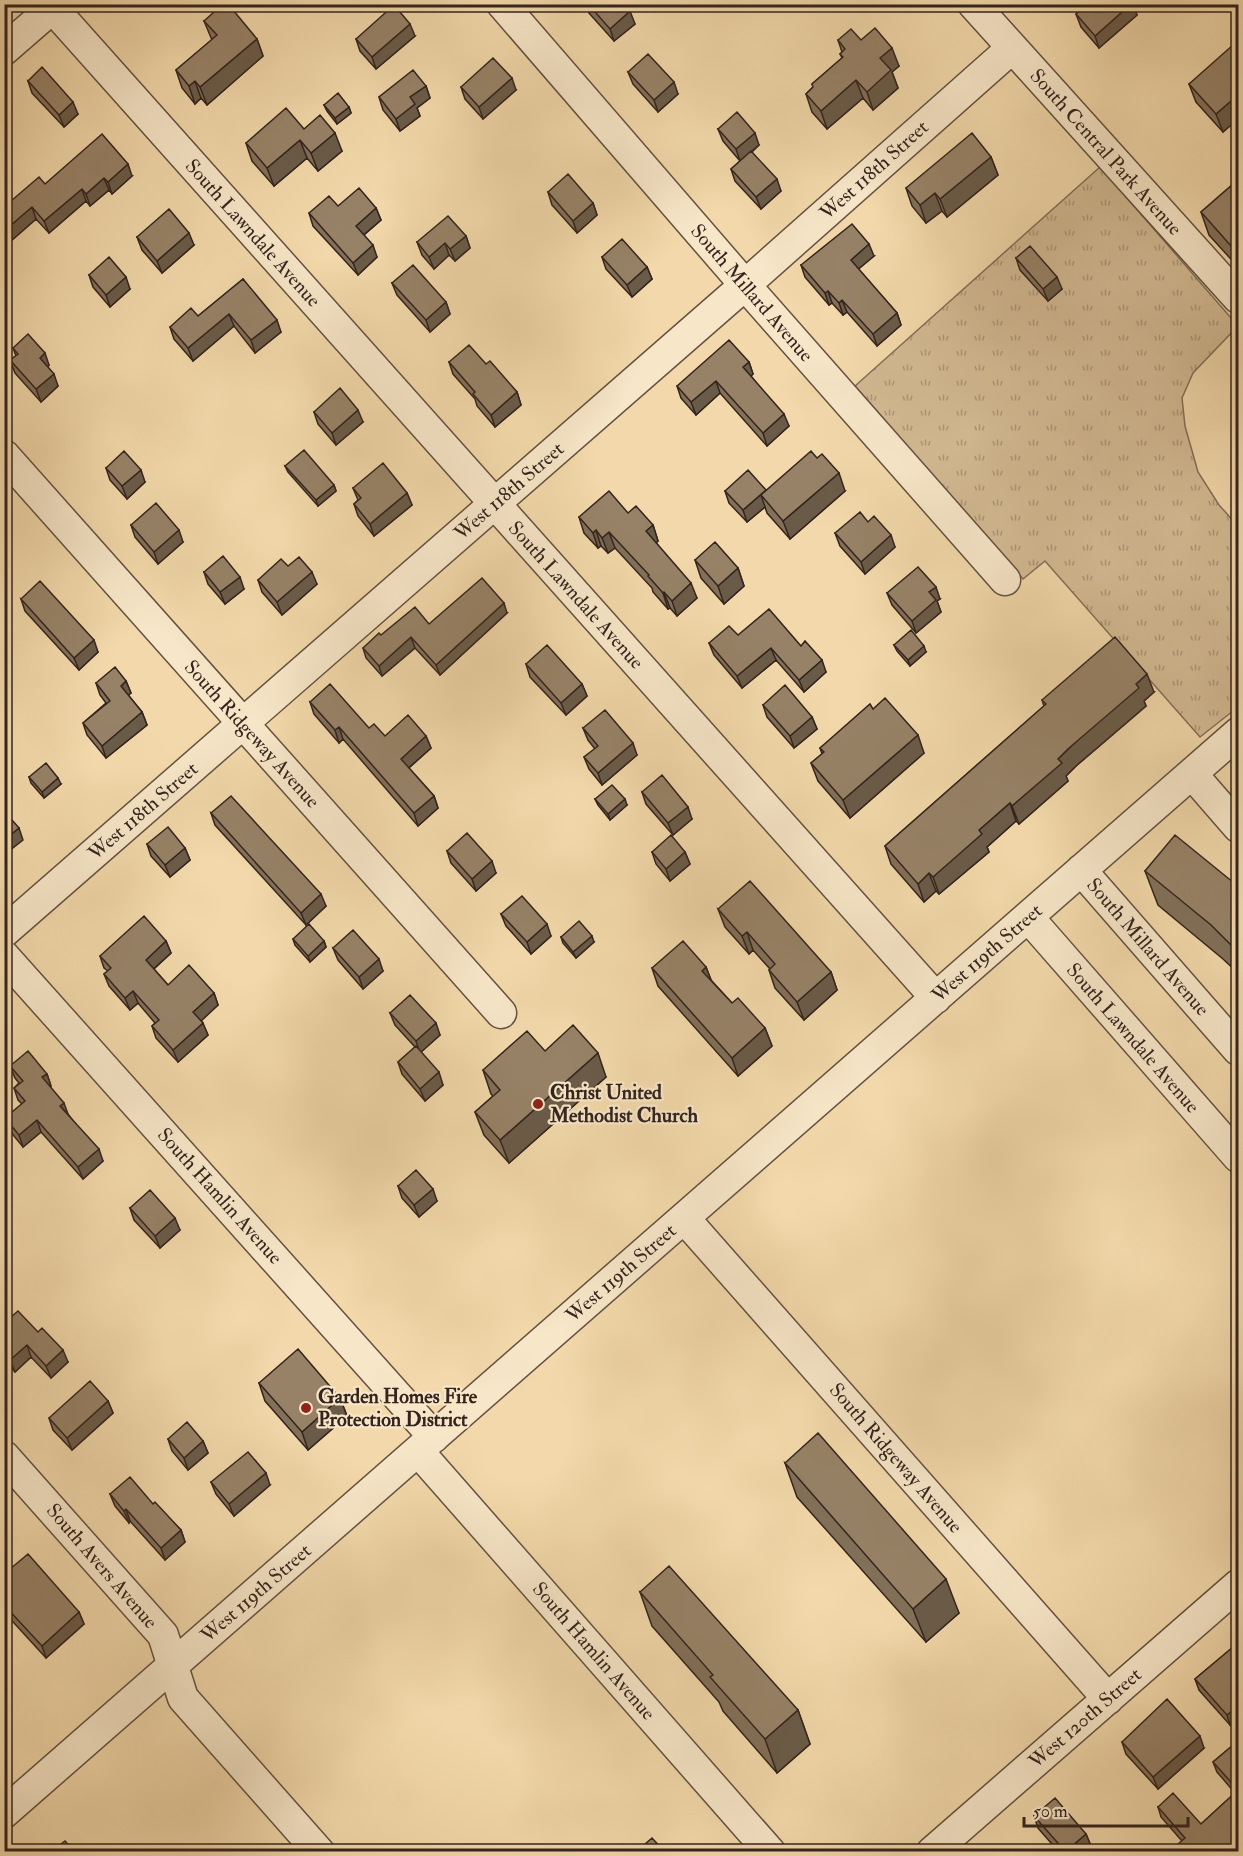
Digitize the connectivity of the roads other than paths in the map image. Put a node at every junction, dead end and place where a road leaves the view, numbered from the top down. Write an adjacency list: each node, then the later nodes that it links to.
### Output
1 (502, 4): 6 (street, South Millard Avenue)
2 (973, 4): 4 (street, South Central Park Avenue)
3 (53, 6): 5 (street); 9 (street, South Lawndale Avenue)
4 (1012, 48): 6 (street, West 118th Street); 7 (street, South Central Park Avenue)
5 (4, 50)
6 (745, 285): 9 (street, West 118th Street); 10 (street, South Millard Avenue)
7 (1239, 298)
8 (4, 455): 11 (street, South Ridgeway Avenue)
9 (494, 503): 11 (street, West 118th Street); 19 (street, South Lawndale Avenue)
10 (1005, 580)
11 (243, 724): 17 (street, West 118th Street); 20 (street, South Ridgeway Avenue)
12 (1239, 733): 13 (street, West 119th Street)
13 (1192, 774): 14 (street); 15 (street, West 119th Street)
14 (1239, 827)
15 (1081, 870): 16 (street, West 119th Street); 21 (street, South Millard Avenue)
16 (1028, 917): 19 (street, West 119th Street); 22 (street, South Lawndale Avenue)
17 (4, 932)
18 (4, 956): 24 (street, South Hamlin Avenue)
19 (936, 998): 23 (street, West 119th Street)
20 (501, 1013)
21 (1239, 1050)
22 (1239, 1157)
23 (684, 1218): 24 (street, West 119th Street); 28 (street, South Ridgeway Avenue)
24 (426, 1444): 27 (street, West 119th Street); 31 (street, South Hamlin Avenue)
25 (4, 1456): 27 (street, South Avers Avenue)
26 (1239, 1585): 28 (street, West 120th Street)
27 (173, 1666): 29 (street, West 119th Street); 30 (street, South Avers Avenue)
28 (1108, 1698): 32 (street, West 120th Street)
29 (4, 1813)
30 (319, 1851)
31 (770, 1851)
32 (932, 1851)

